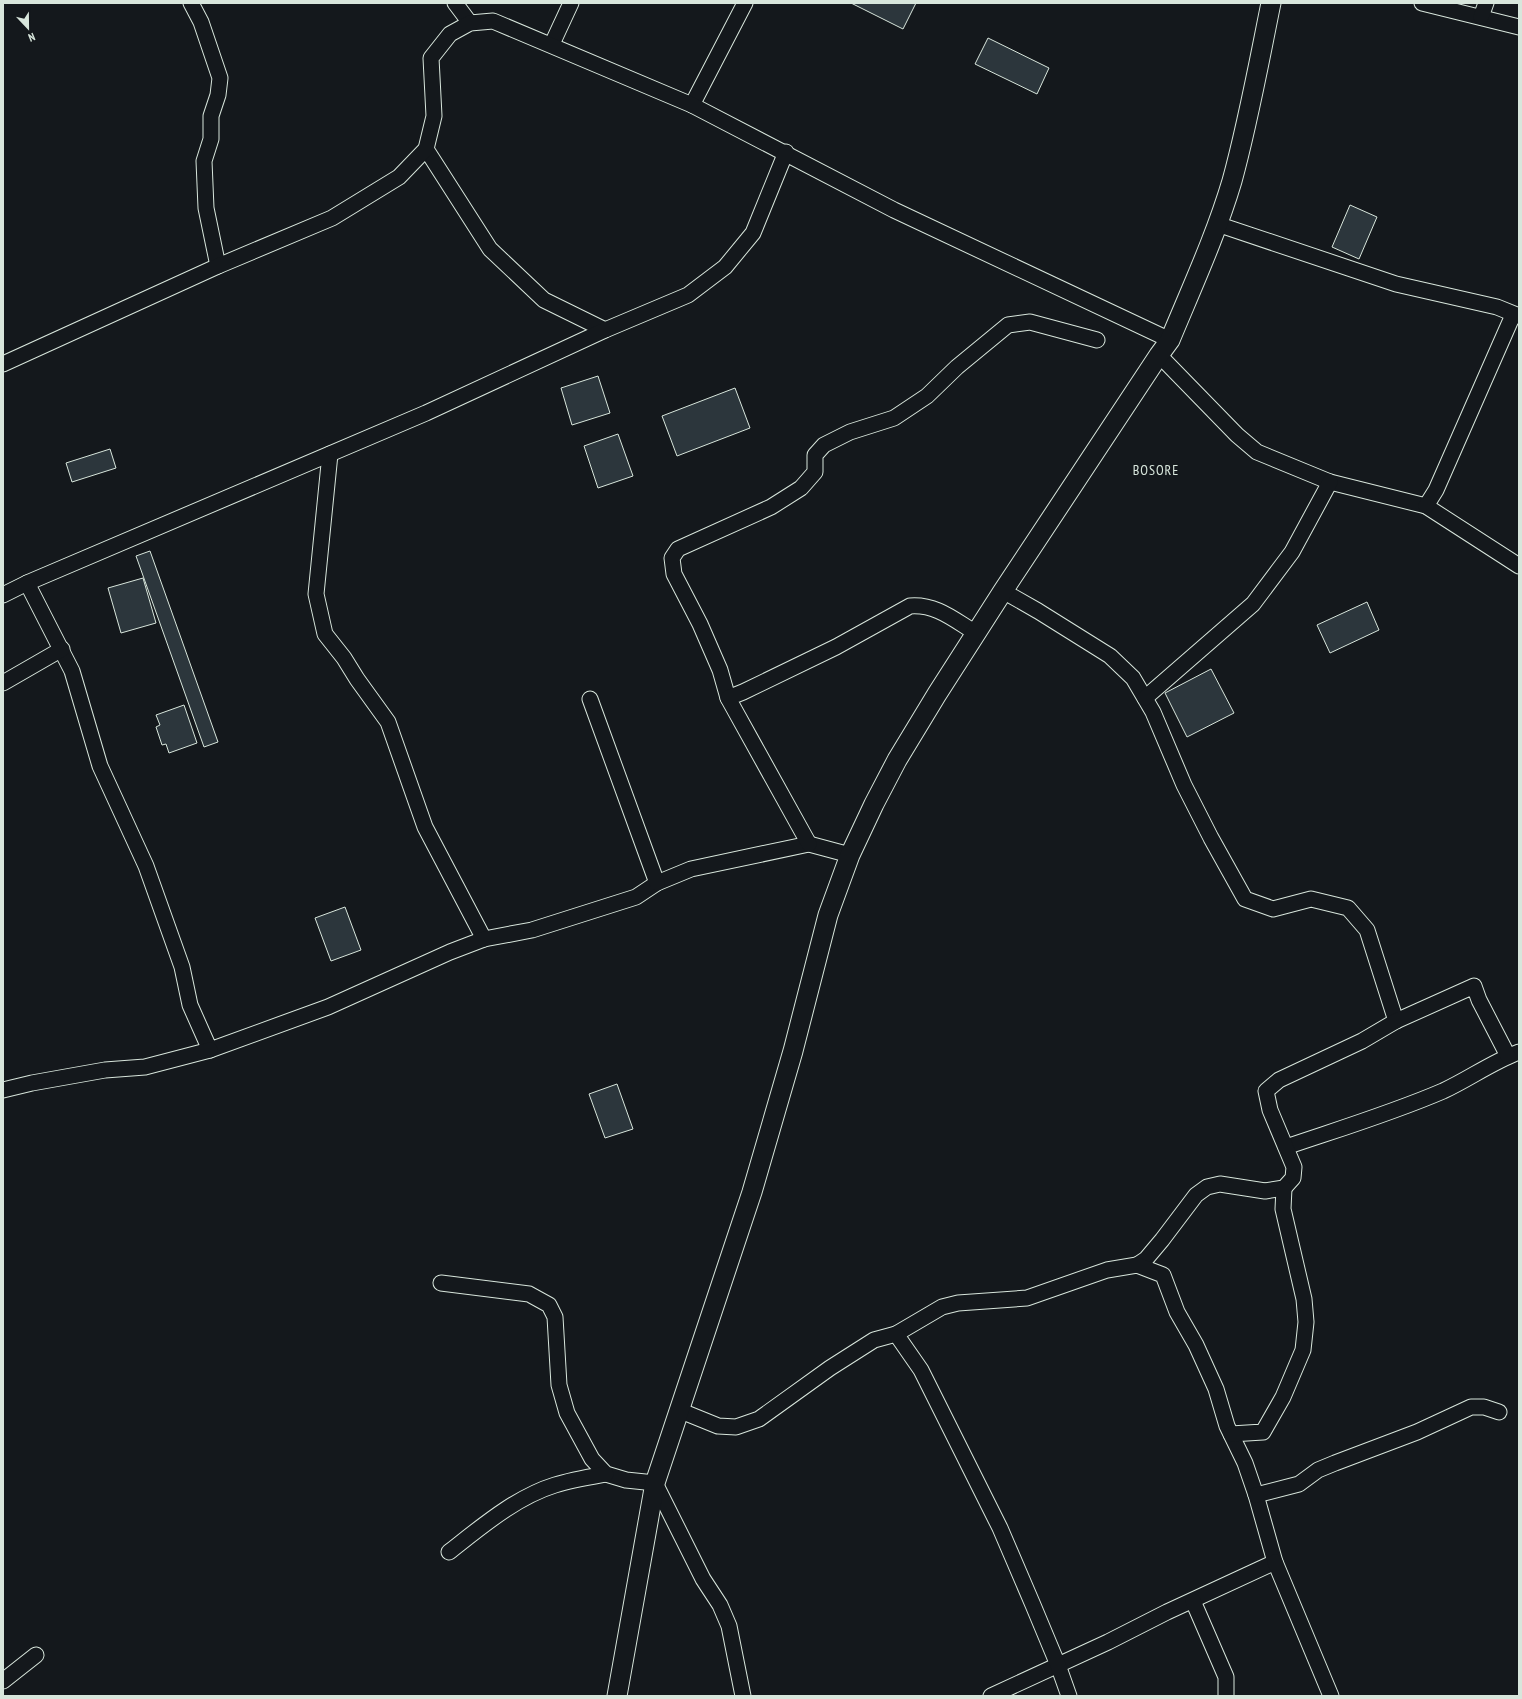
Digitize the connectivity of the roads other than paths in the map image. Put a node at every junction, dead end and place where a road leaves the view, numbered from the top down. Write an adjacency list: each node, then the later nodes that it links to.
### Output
1 (191, 3): 16 (street)
2 (455, 3): 9 (street)
3 (571, 3): 11 (street)
4 (745, 3): 12 (street)
5 (1271, 3): 15 (street)
6 (1422, 3): 8 (street)
7 (1486, 3): 8 (street)
8 (1480, 18): 10 (street)
9 (470, 23): 11 (street); 13 (street)
10 (1519, 27)
11 (552, 44): 12 (street)
12 (692, 105): 14 (street)
13 (426, 149): 16 (street); 18 (street)
14 (786, 152): 18 (street); 20 (street)
15 (1217, 224): 17 (street); 20 (street)
16 (218, 266): 22 (street)
17 (1516, 316): 25 (street)
18 (605, 330): 23 (street)
19 (1097, 340): 33 (street)
20 (1170, 340): 21 (street)
21 (1159, 355): 24 (street); 28 (street)
22 (3, 364)
23 (330, 454): 27 (street); 39 (street)
24 (1330, 482): 25 (street); 34 (street)
25 (1426, 506): 26 (street)
26 (1519, 566)
27 (27, 583): 29 (street); 31 (street)
28 (1003, 591): 30 (street); 34 (street)
29 (3, 595)
30 (976, 633): 33 (street); 37 (street)
31 (62, 649): 32 (street); 41 (street)
32 (3, 683)
33 (728, 698): 36 (street)
34 (1145, 698): 40 (street)
35 (590, 699): 38 (street)
36 (809, 844): 37 (street); 38 (street)
37 (850, 855): 49 (street)
38 (657, 883): 39 (street)
39 (484, 939): 41 (street)
40 (1396, 1021): 42 (street); 44 (street)
41 (210, 1050): 43 (street)
42 (1513, 1054): 44 (street)
43 (3, 1090)
44 (1286, 1147): 45 (street)
45 (1284, 1188): 46 (street); 51 (street)
46 (1137, 1266): 48 (street); 51 (street)
47 (441, 1283): 52 (street)
48 (896, 1334): 49 (street); 59 (street)
49 (680, 1410): 53 (street)
50 (1499, 1412): 54 (street)
51 (1231, 1434): 54 (street)
52 (606, 1474): 53 (street); 55 (street)
53 (655, 1483): 61 (street); 62 (street)
54 (1256, 1495): 56 (street)
55 (449, 1552)
56 (1275, 1562): 57 (street); 66 (street)
57 (1193, 1600): 59 (street); 65 (street)
58 (36, 1655): 60 (street)
59 (1058, 1665): 63 (street); 64 (street)
60 (3, 1681)
61 (617, 1696)
62 (743, 1696)
63 (991, 1696)
64 (1069, 1696)
65 (1226, 1696)
66 (1331, 1696)

